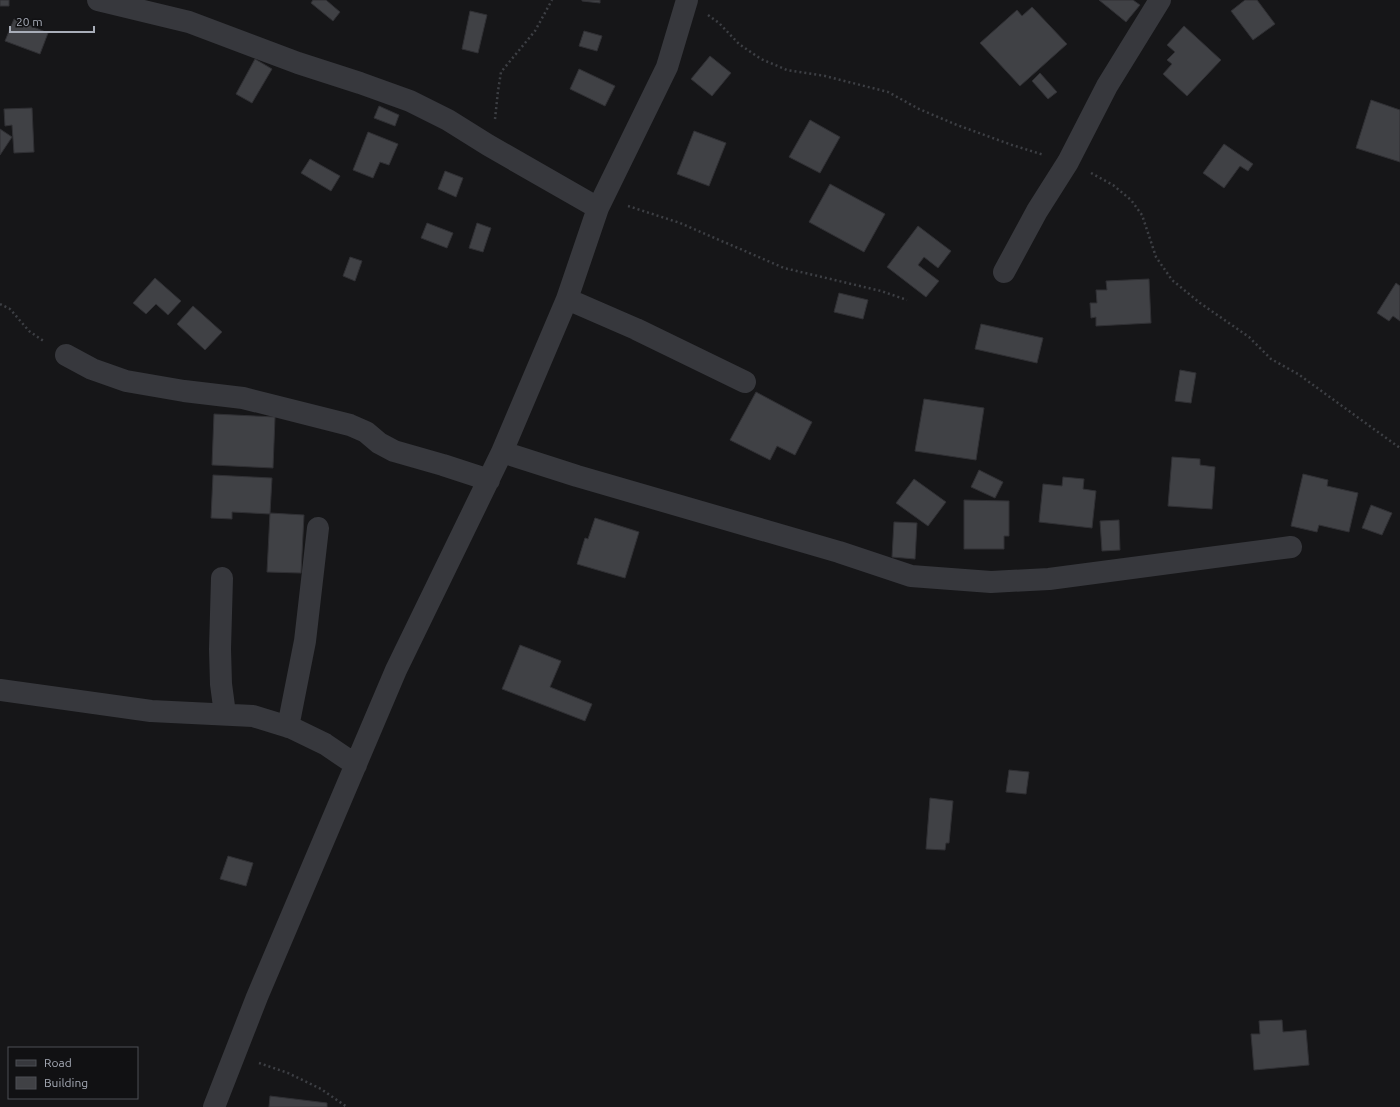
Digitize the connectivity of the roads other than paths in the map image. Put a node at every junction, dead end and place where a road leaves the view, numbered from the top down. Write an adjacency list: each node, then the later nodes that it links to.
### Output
1 (98, 0): 4 (street)
2 (687, 0): 4 (street)
3 (1160, 0): 5 (street)
4 (600, 203): 6 (street)
5 (1004, 272)
6 (567, 299): 8 (street); 9 (street)
7 (66, 355): 10 (street)
8 (745, 382)
9 (502, 452): 10 (street); 12 (street)
10 (489, 480): 17 (street)
11 (318, 528): 16 (street)
12 (1291, 547)
13 (222, 578): 15 (street)
14 (0, 690): 15 (street)
15 (225, 714): 16 (street)
16 (288, 727): 17 (street)
17 (356, 765): 18 (street)
18 (214, 1107)

